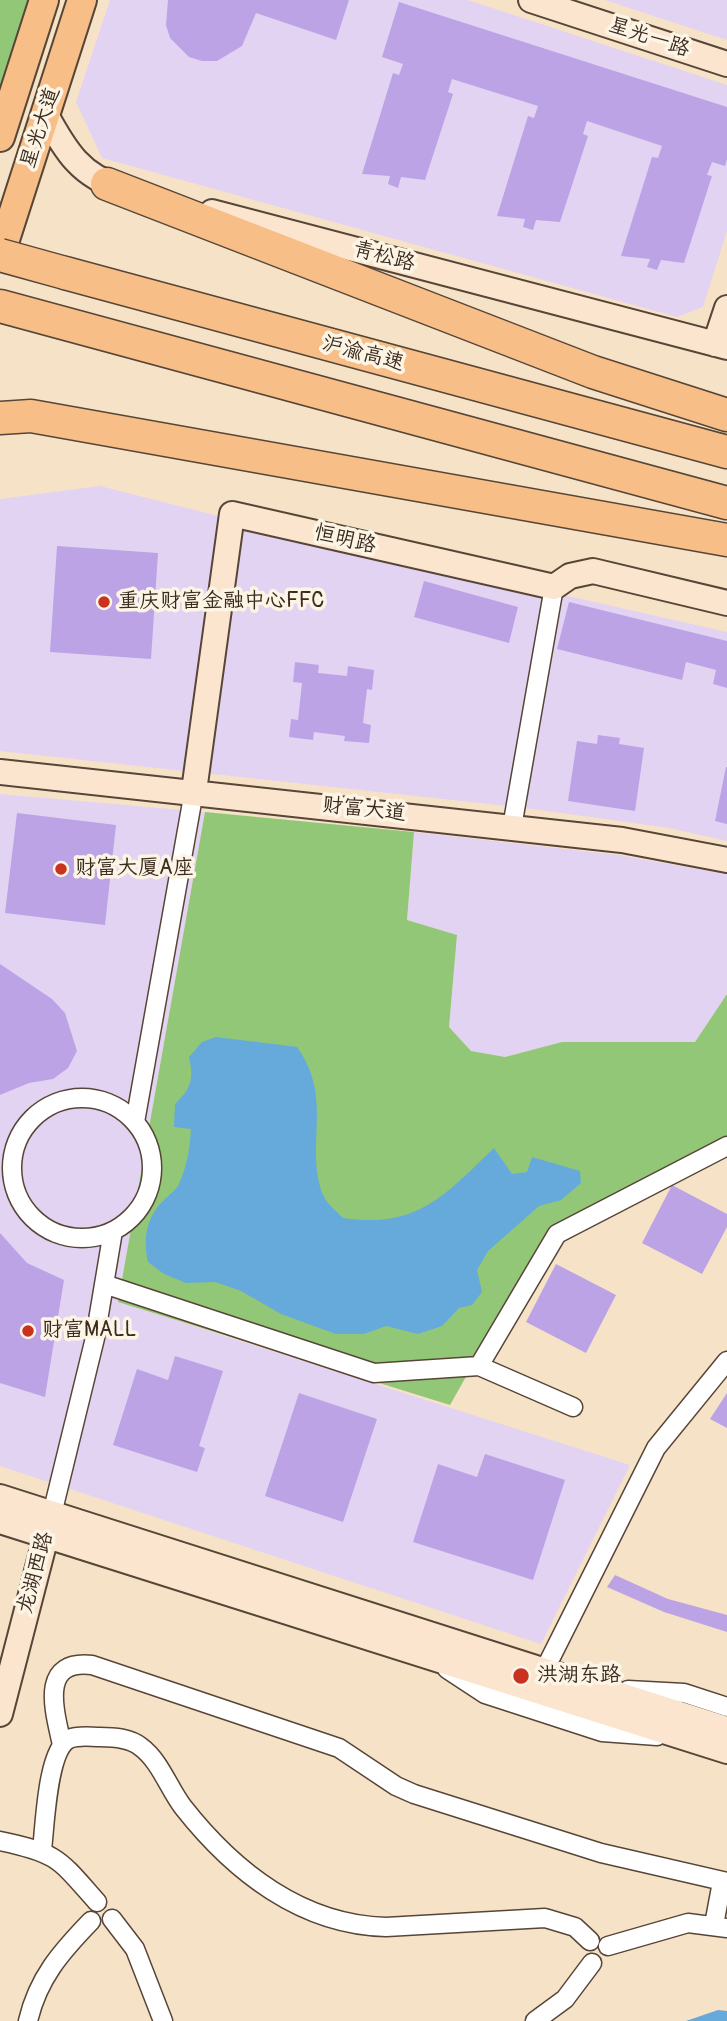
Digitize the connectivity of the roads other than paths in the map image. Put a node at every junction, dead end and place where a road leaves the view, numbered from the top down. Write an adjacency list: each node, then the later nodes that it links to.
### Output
1 (44, 0): 6 (main road, 星光大道)
2 (82, 0): 5 (main road, 星光大道)
3 (531, 0): 4 (street, 星光一路)
4 (727, 64)
5 (46, 115): 7 (street, 青松路); 8 (main road, 星光大道)
6 (0, 137)
7 (107, 184): 11 (street, 青松路); 12 (highway)
8 (0, 255): 14 (highway, 沪渝高速, bridge)
9 (0, 306): 15 (highway)
10 (727, 307): 11 (street, 青松路)
11 (721, 345)
12 (727, 415)
13 (0, 418): 16 (highway)
14 (727, 452)
15 (727, 503)
16 (727, 540)
17 (554, 587): 18 (street); 20 (street, 恒明路); 21 (street)
18 (727, 603)
19 (0, 772): 20 (street, 财富大道)
20 (194, 791): 21 (street, 财富大道); 23 (street)
21 (512, 827): 22 (street, 财富大道)
22 (727, 860)
23 (135, 1122): 25 (street); 25 (street)
24 (727, 1146): 28 (street)
25 (113, 1231): 26 (street)
26 (104, 1284): 28 (street); 32 (street)
27 (727, 1362): 33 (street)
28 (479, 1366): 29 (street)
29 (573, 1407)
30 (0, 1497): 32 (street)
31 (0, 1521): 32 (street)
32 (49, 1525): 33 (street); 36 (street, 龙湖西路); 39 (street)
33 (544, 1671): 34 (street)
34 (602, 1689): 35 (street); 37 (street)
35 (727, 1707)
36 (0, 1714)
37 (727, 1729)
38 (62, 1745): 41 (street); 42 (street); 47 (street)
39 (727, 1751)
40 (0, 1841): 41 (street)
41 (42, 1850): 43 (street)
42 (724, 1882): 46 (street)
43 (97, 1902): 44 (street); 45 (street)
44 (112, 1919): 45 (street); 49 (street)
45 (91, 1922): 48 (street)
46 (720, 1927): 47 (street)
47 (599, 1944): 50 (street)
48 (28, 2021)
49 (163, 2021)
50 (535, 2021)

